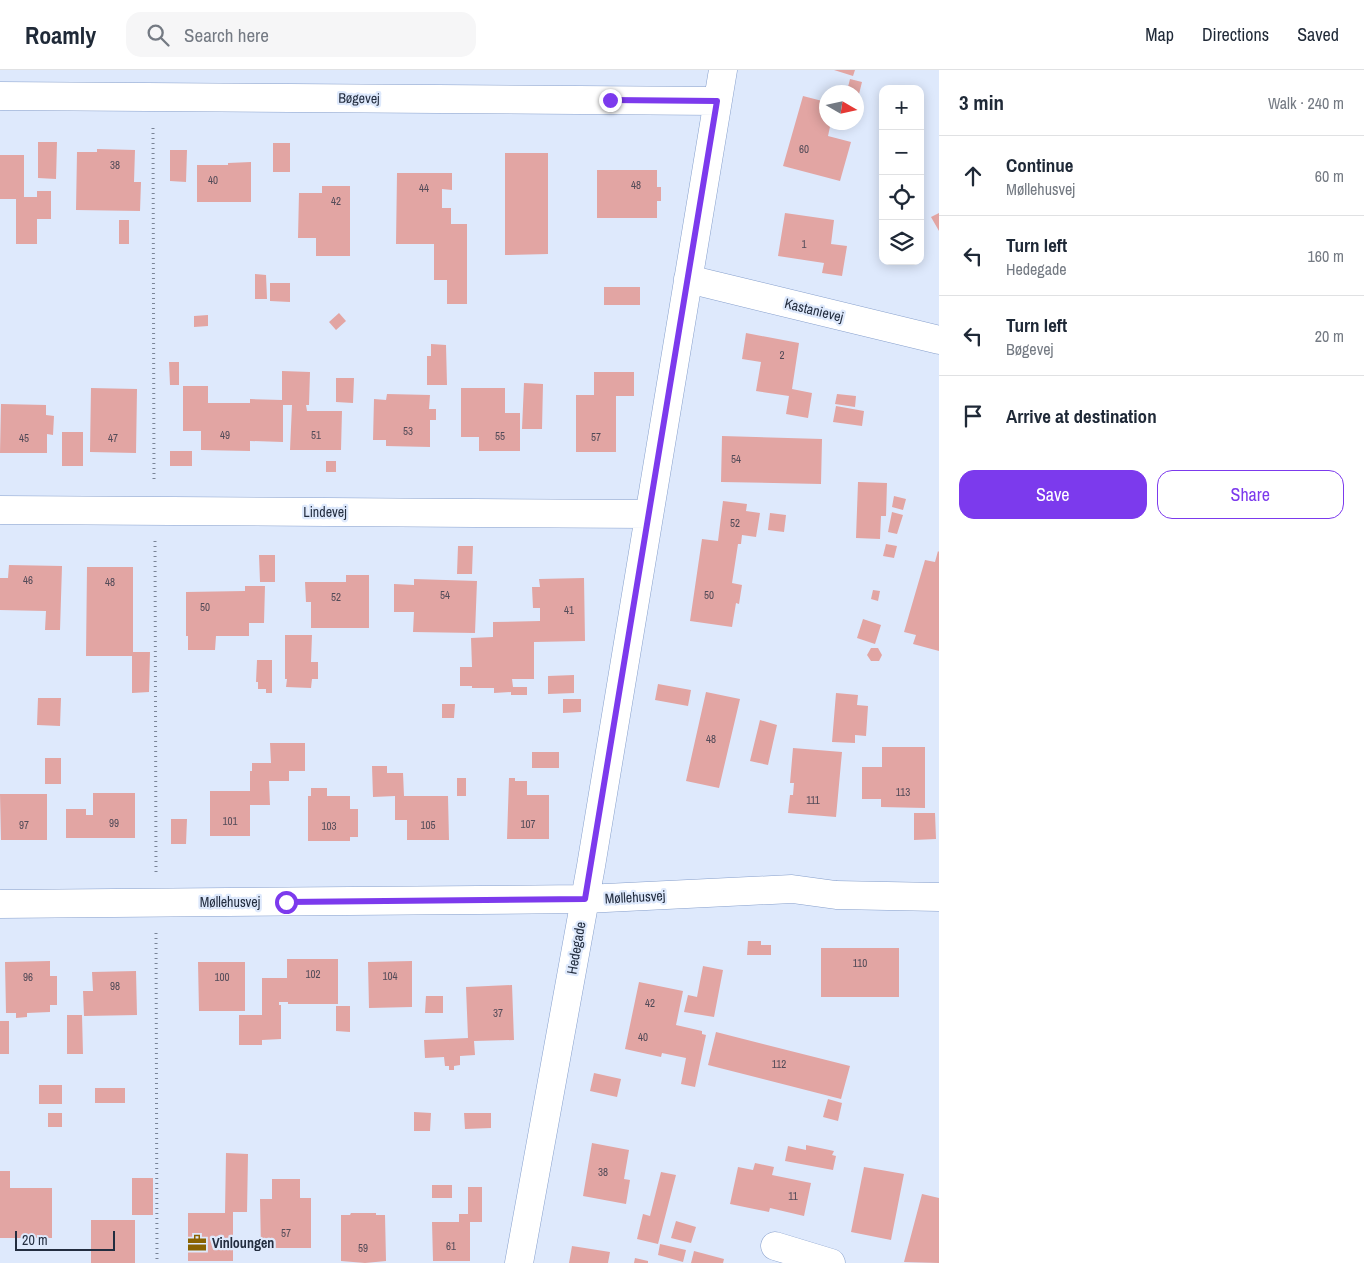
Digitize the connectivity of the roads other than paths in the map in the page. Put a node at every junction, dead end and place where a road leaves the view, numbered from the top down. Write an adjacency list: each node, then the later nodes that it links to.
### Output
1 (723, 70): 3 (street, Hedegade)
2 (0, 96): 3 (street, Bøgevej)
3 (717, 101): 4 (street, Hedegade)
4 (688, 279): 5 (street, Kastanievej); 7 (street, Hedegade)
5 (939, 340)
6 (0, 510): 7 (street, Lindevej)
7 (649, 514): 9 (street, Hedegade)
8 (939, 897): 9 (street, Møllehusvej)
9 (585, 899): 10 (street, Møllehusvej); 12 (street, Hedegade)
10 (0, 904)
11 (775, 1246): 13 (street)
12 (519, 1263)
13 (832, 1263)

